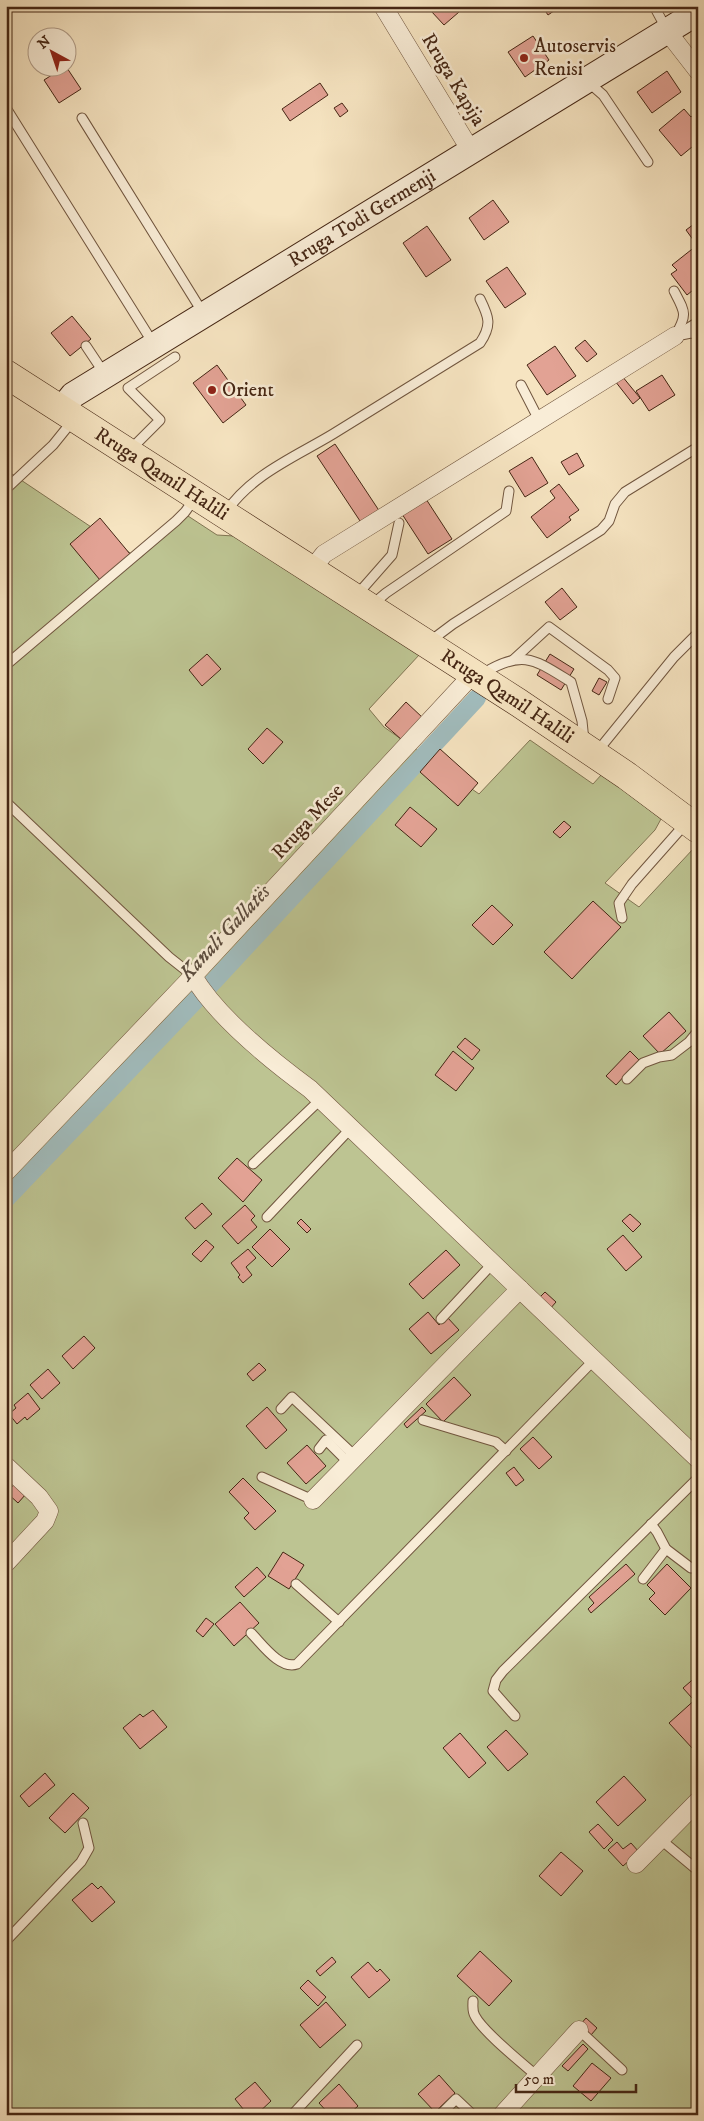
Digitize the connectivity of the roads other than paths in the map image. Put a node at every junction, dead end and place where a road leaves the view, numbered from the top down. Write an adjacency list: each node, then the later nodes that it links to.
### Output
1 (383, 6): 9 (street, Rruga Kapija)
2 (654, 6): 4 (lane)
3 (698, 12): 4 (street, Rruga Todi Germenji)
4 (667, 31): 5 (street); 6 (street, Rruga Todi Germenji)
5 (698, 71)
6 (587, 80): 9 (street, Rruga Todi Germenji); 10 (lane)
7 (6, 108): 18 (lane)
8 (82, 118): 13 (lane)
9 (471, 151): 13 (street, Rruga Todi Germenji)
10 (648, 162)
11 (674, 291): 16 (lane)
12 (480, 299): 29 (lane)
13 (204, 314): 18 (street, Rruga Todi Germenji)
14 (698, 322): 16 (lane)
15 (698, 335): 16 (lane)
16 (675, 336): 23 (street)
17 (86, 346): 19 (lane)
18 (165, 351): 19 (street, Rruga Todi Germenji); 25 (lane)
19 (105, 375): 22 (street, Rruga Todi Germenji)
20 (7, 376): 22 (main road, Rruga Qamil Halili)
21 (521, 385): 23 (lane)
22 (68, 415): 25 (main road, Rruga Qamil Halili); 26 (lane)
23 (539, 420): 31 (street)
24 (698, 447): 34 (lane)
25 (128, 453): 28 (main road, Rruga Qamil Halili)
26 (6, 489)
27 (510, 491): 32 (lane)
28 (196, 496): 29 (main road, Rruga Qamil Halili); 36 (lane)
29 (225, 514): 31 (main road, Rruga Qamil Halili)
30 (399, 523): 32 (lane)
31 (312, 569): 32 (main road, Rruga Qamil Halili)
32 (363, 602): 34 (main road, Rruga Qamil Halili)
33 (698, 633): 39 (lane)
34 (427, 644): 37 (main road, Rruga Qamil Halili)
35 (513, 660): 37 (lane); 38 (lane); 39 (lane)
36 (6, 665)
37 (476, 674): 39 (main road, Rruga Qamil Halili); 43 (street, Rruga Mese)
38 (608, 698)
39 (590, 750): 41 (main road, Rruga Qamil Halili)
40 (6, 802): 43 (lane)
41 (693, 826): 42 (lane)
42 (622, 918)
43 (196, 981): 46 (street); 49 (street, Rruga Mese)
44 (698, 1031): 45 (lane)
45 (627, 1079)
46 (321, 1099): 47 (street); 48 (lane)
47 (351, 1128): 50 (lane); 51 (street)
48 (253, 1164)
49 (6, 1172)
50 (267, 1217)
51 (493, 1264): 52 (street); 53 (lane)
52 (520, 1289): 54 (street); 60 (street)
53 (440, 1319)
54 (594, 1360): 58 (lane); 59 (street)
55 (281, 1409): 60 (lane)
56 (423, 1420): 58 (lane)
57 (319, 1449): 60 (lane)
58 (506, 1451): 71 (lane)
59 (698, 1459)
60 (352, 1460): 64 (street)
61 (6, 1466): 67 (street)
62 (262, 1477): 64 (lane)
63 (698, 1478): 65 (lane)
64 (313, 1500)
65 (651, 1524): 66 (lane); 73 (lane)
66 (666, 1549): 68 (lane); 69 (lane)
67 (6, 1563)
68 (691, 1568)
69 (643, 1579)
70 (296, 1584): 71 (lane)
71 (339, 1622): 72 (lane)
72 (251, 1633)
73 (515, 1716)
74 (698, 1801): 76 (street)
75 (82, 1823): 79 (lane)
76 (660, 1839): 77 (street); 78 (lane)
77 (636, 1864)
78 (696, 1869)
79 (6, 1941)
80 (473, 2001): 84 (lane)
81 (579, 2030): 83 (lane); 84 (street)
82 (357, 2046): 86 (lane)
83 (622, 2070)
84 (537, 2076): 88 (street)
85 (443, 2112): 87 (lane)
86 (292, 2115)
87 (473, 2115)
88 (502, 2115)

